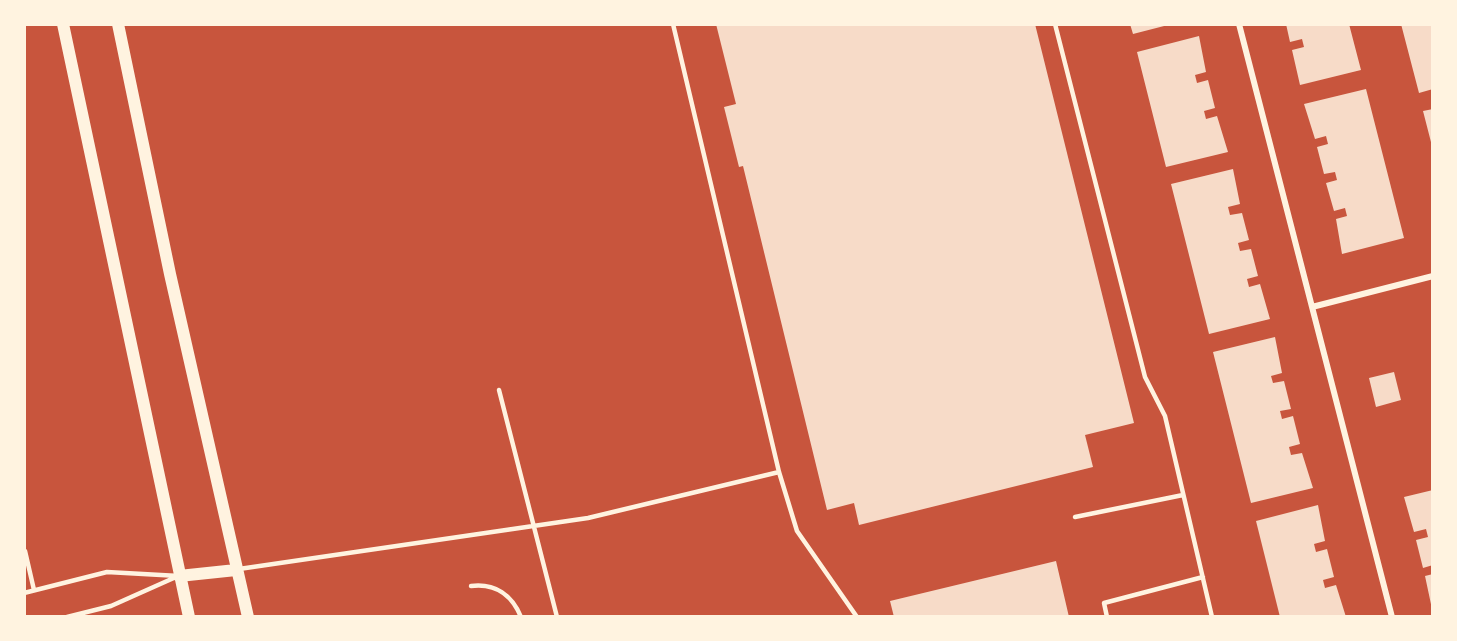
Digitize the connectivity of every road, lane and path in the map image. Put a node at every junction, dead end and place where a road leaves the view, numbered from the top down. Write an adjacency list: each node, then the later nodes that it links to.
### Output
1 (63, 24): 15 (main road)
2 (118, 24): 14 (main road)
3 (673, 24): 9 (lane)
4 (1055, 24): 10 (lane)
5 (1239, 24): 7 (street)
6 (1433, 276): 7 (street)
7 (1312, 307): 28 (street)
8 (499, 390): 12 (lane)
9 (779, 472): 12 (lane); 25 (lane)
10 (1183, 495): 11 (lane); 16 (lane)
11 (1075, 517)
12 (535, 525): 14 (lane); 24 (lane)
13 (26, 551): 18 (lane)
14 (236, 570): 15 (main road); 22 (main road)
15 (179, 576): 18 (lane); 20 (lane); 21 (main road)
16 (1203, 577): 26 (lane); 27 (lane)
17 (471, 586): 23 (lane)
18 (34, 590): 19 (lane)
19 (24, 593)
20 (67, 617)
21 (189, 617)
22 (248, 617)
23 (521, 617)
24 (557, 617)
25 (857, 617)
26 (1107, 617)
27 (1212, 617)
28 (1392, 617)

